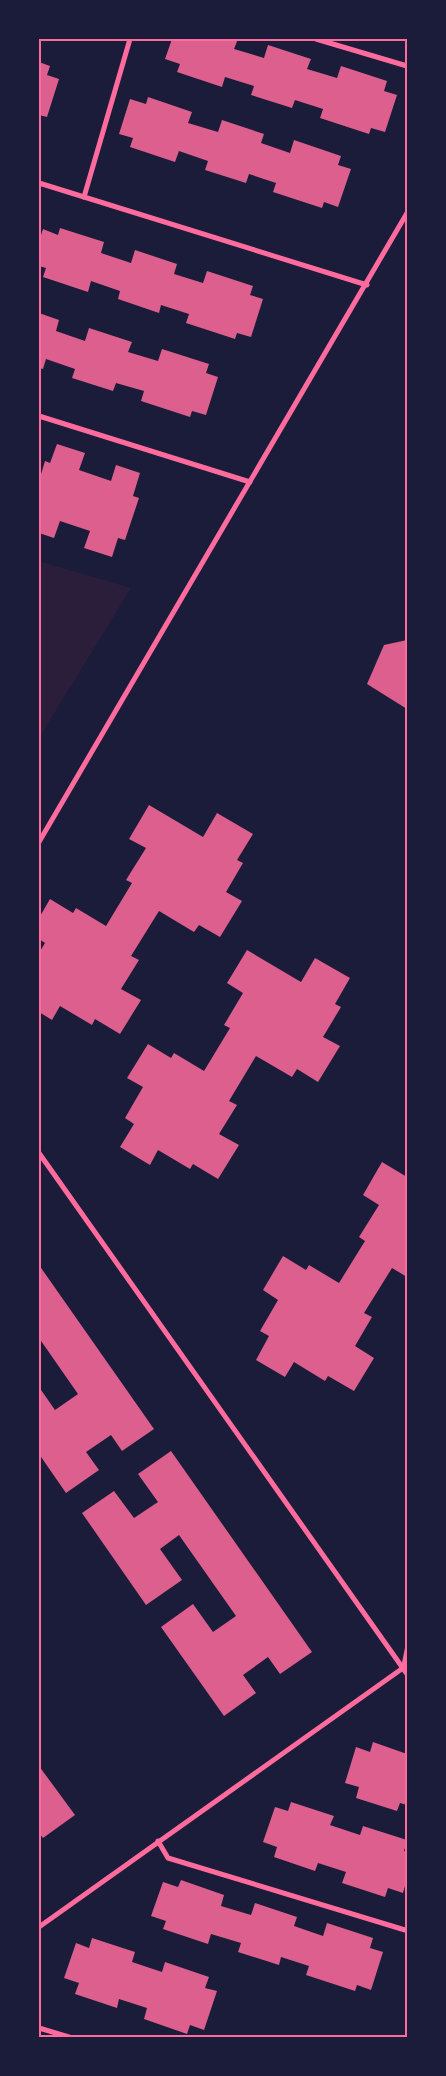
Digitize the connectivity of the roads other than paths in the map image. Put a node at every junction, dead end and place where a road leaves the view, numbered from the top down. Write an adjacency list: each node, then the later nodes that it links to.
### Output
1 (130, 39): 5 (street)
2 (316, 39): 3 (street)
3 (407, 66)
4 (39, 184): 5 (street)
5 (84, 197): 7 (street)
6 (407, 213): 7 (street)
7 (367, 285): 9 (street)
8 (39, 416): 9 (street)
9 (250, 482): 10 (street)
10 (39, 842)
11 (39, 1153): 13 (street)
12 (407, 1648): 13 (lane)
13 (403, 1668): 14 (street); 15 (street)
14 (407, 1674)
15 (158, 1841): 16 (street); 17 (street)
16 (39, 1927)
17 (404, 1930)
18 (39, 2028): 19 (street)
19 (69, 2037)

